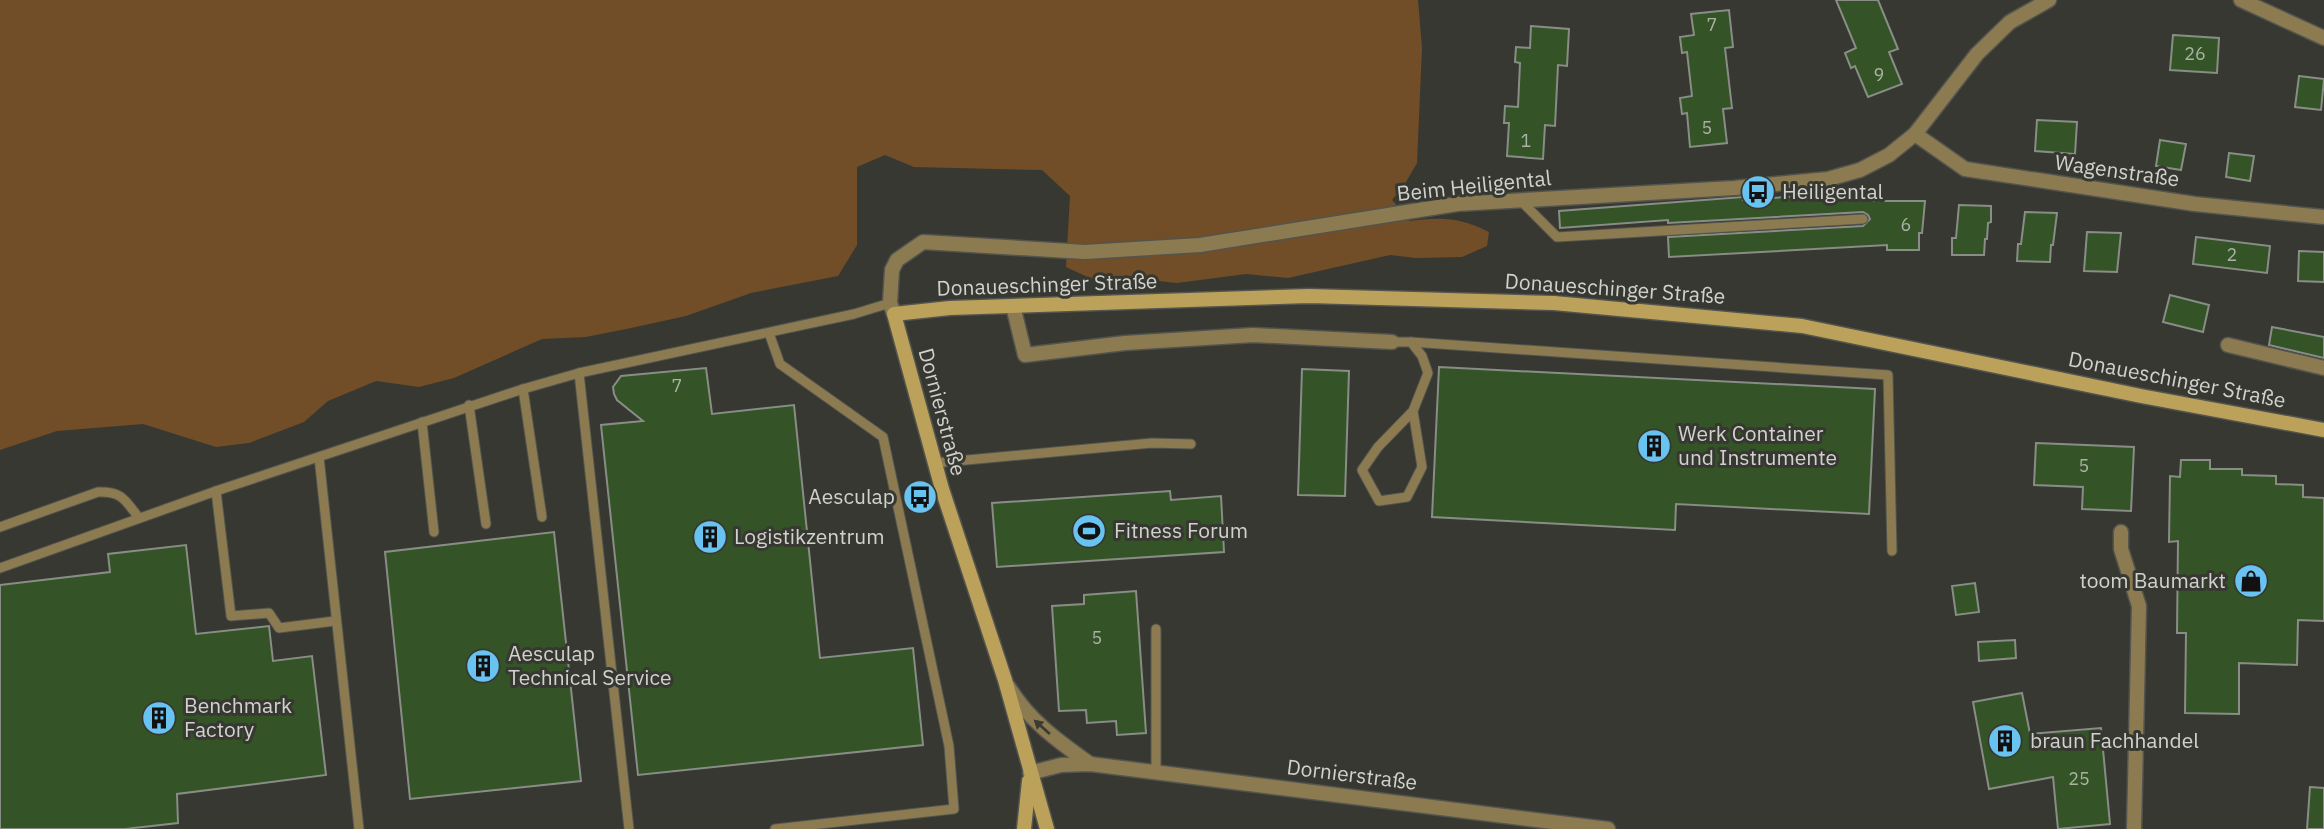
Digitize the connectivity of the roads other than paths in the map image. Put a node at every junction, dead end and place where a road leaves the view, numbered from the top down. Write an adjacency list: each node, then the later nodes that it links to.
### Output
1 (2049, 0): 4 (street, Beim Heiligental)
2 (2241, 0): 3 (street)
3 (2324, 38)
4 (1915, 134): 5 (street, Beim Heiligental); 6 (street, Wagenstraße)
5 (1520, 200): 7 (lane); 9 (street, Beim Heiligental)
6 (2324, 217)
7 (1863, 219)
8 (1013, 306): 9 (street, Donaueschinger Straße); 11 (street); 20 (street, Donaueschinger Straße)
9 (892, 309): 10 (lane); 23 (street, Dornierstraße)
10 (769, 333): 15 (lane); 41 (lane)
11 (1392, 342): 12 (lane)
12 (1411, 342): 18 (lane); 31 (lane)
13 (2228, 345): 14 (street)
14 (2324, 368)
15 (579, 373): 16 (lane); 40 (lane)
16 (523, 388): 17 (lane); 25 (lane)
17 (469, 405): 19 (lane); 27 (lane)
18 (1413, 411): 18 (lane)
19 (422, 422): 22 (lane); 30 (lane)
20 (2324, 430)
21 (1191, 444): 23 (lane)
22 (319, 457): 24 (lane); 33 (lane)
23 (934, 463): 35 (street, Dornierstraße)
24 (216, 491): 26 (lane); 33 (lane)
25 (542, 517)
26 (139, 518): 28 (lane); 32 (lane)
27 (486, 524)
28 (0, 527)
29 (2121, 532): 45 (street)
30 (434, 533)
31 (1892, 551)
32 (0, 568)
33 (335, 621): 39 (lane)
34 (1156, 629): 37 (lane)
35 (1005, 680): 36 (street, Dornierstraße, one-way to 35); 38 (street, Dornierstraße)
36 (1090, 764): 37 (street, Dornierstraße); 38 (street, Dornierstraße)
37 (1156, 772): 44 (street, Dornierstraße)
38 (1030, 773): 42 (street, Dornierstraße); 43 (street, Dornierstraße)
39 (359, 829)
40 (629, 829)
41 (775, 829)
42 (1024, 829)
43 (1047, 829)
44 (1608, 829)
45 (2134, 829)

